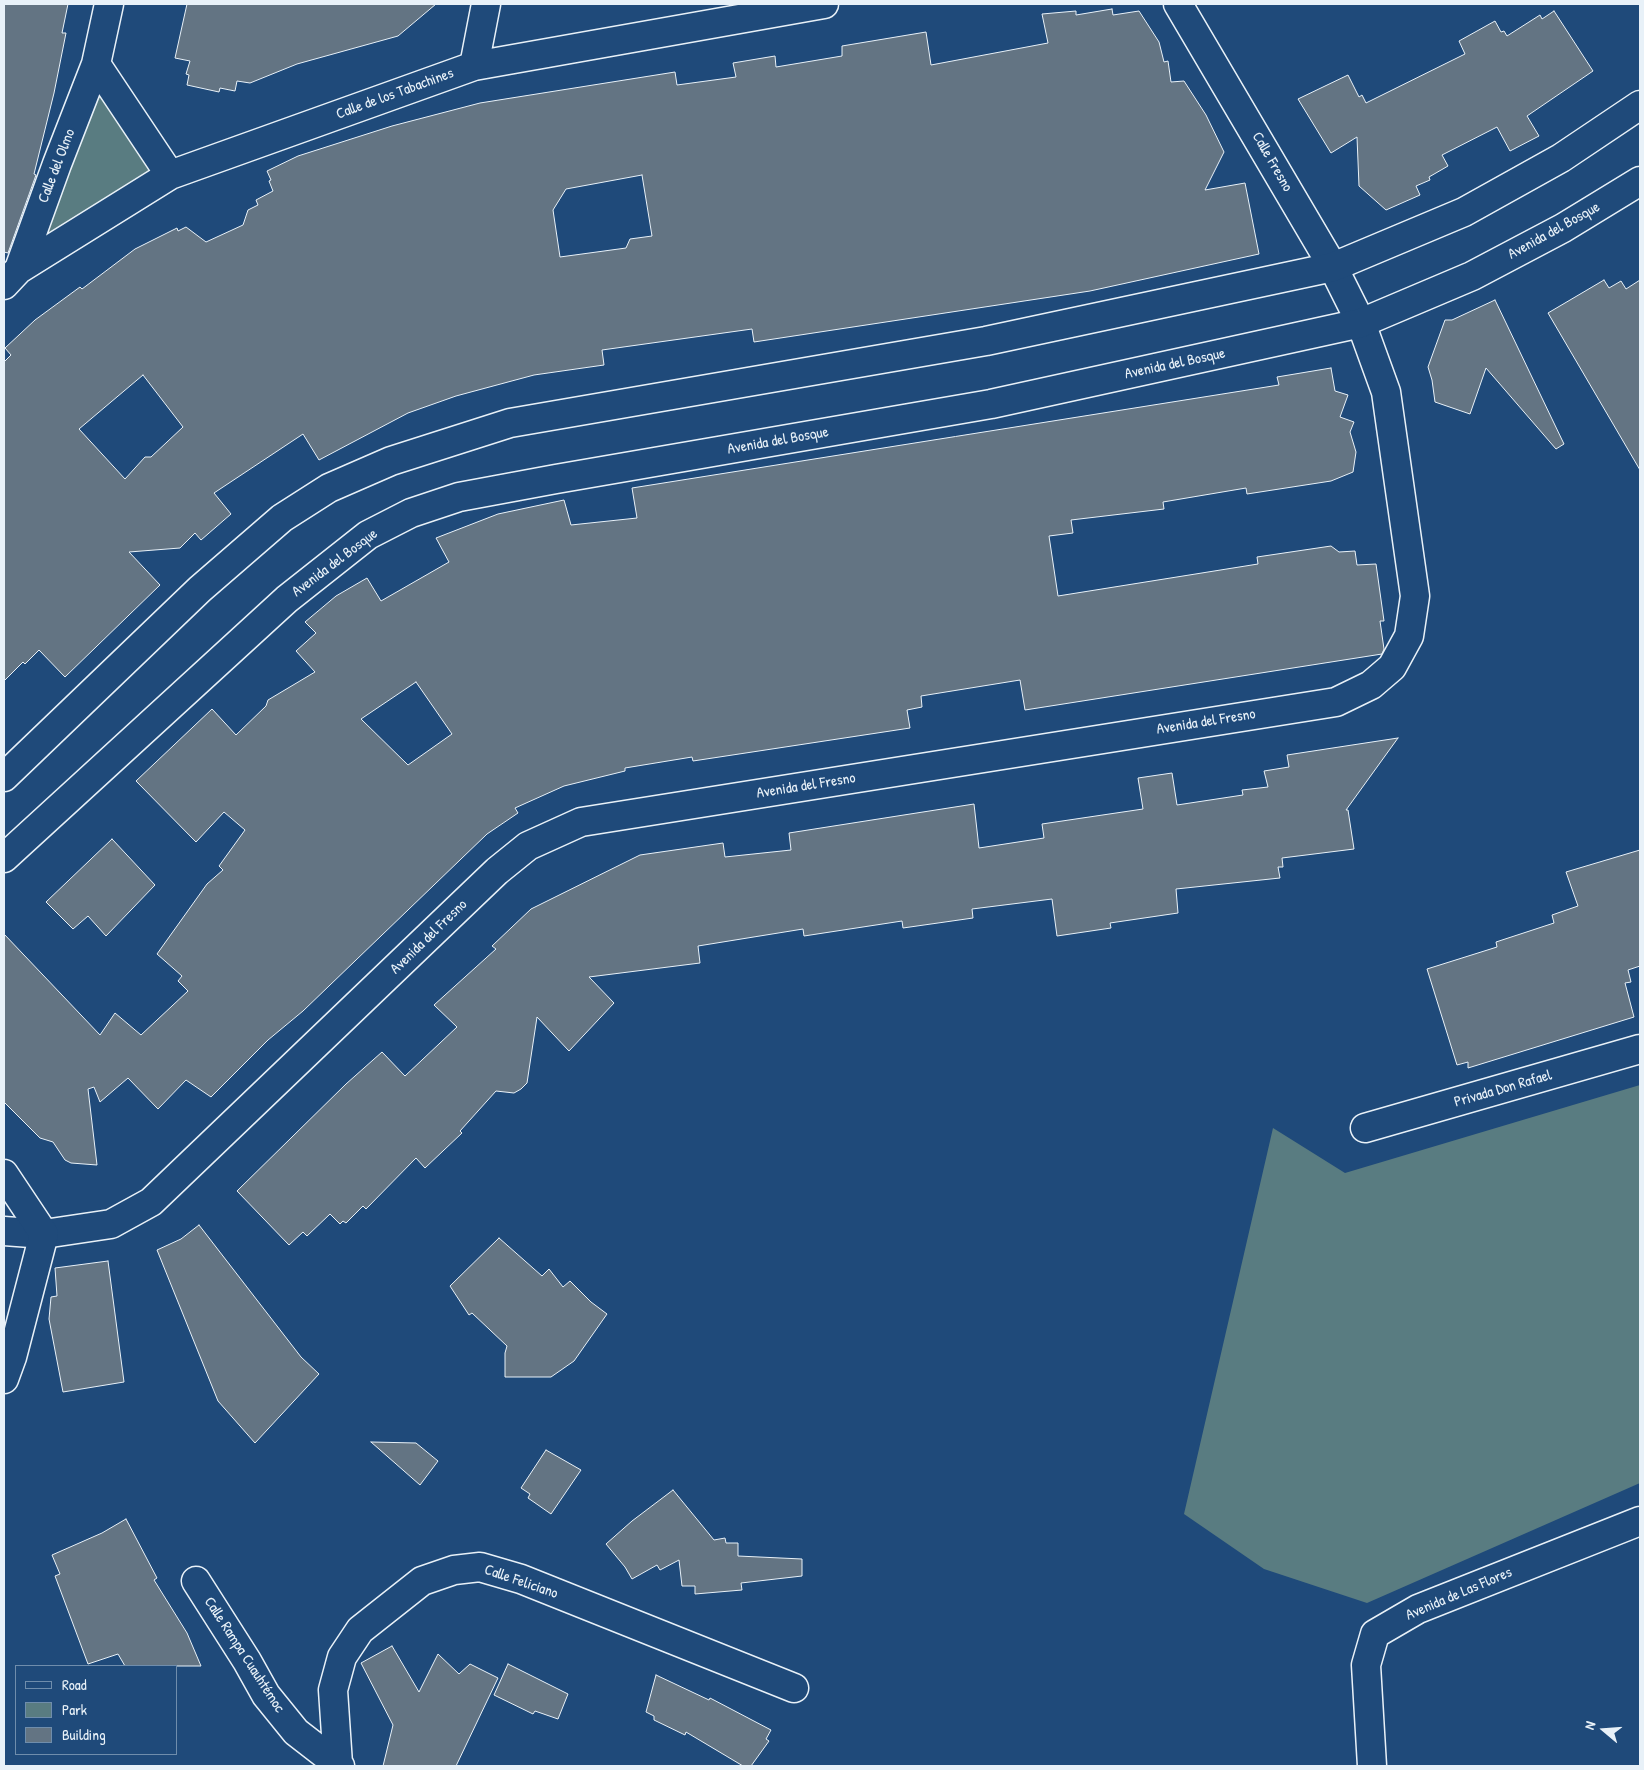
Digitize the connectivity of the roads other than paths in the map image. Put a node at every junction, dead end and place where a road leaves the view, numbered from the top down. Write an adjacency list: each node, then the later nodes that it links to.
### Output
1 (110, 4): 5 (street, Calle del Olmo)
2 (486, 4): 6 (street)
3 (824, 4): 6 (street, Calle de los Tabachines)
4 (1178, 4): 10 (street, Calle Fresno)
5 (96, 64): 8 (street); 11 (street, Calle del Olmo)
6 (474, 66): 8 (street, Calle de los Tabachines)
7 (1640, 105): 10 (street)
8 (170, 175): 11 (street, Calle de los Tabachines)
9 (1640, 181): 12 (street, Avenida del Bosque)
10 (1333, 268): 12 (street, Calle Fresno); 13 (street)
11 (11, 277)
12 (1361, 323): 14 (street, Avenida del Bosque); 19 (street, Avenida del Fresno)
13 (4, 777)
14 (4, 858)
15 (1640, 1049): 16 (street, Privada Don Rafael)
16 (1365, 1128)
17 (4, 1174): 19 (street)
18 (4, 1231): 19 (street, Avenida del Fresno)
19 (44, 1234): 20 (street)
20 (4, 1379)
21 (1640, 1520): 25 (street, Avenida de Las Flores)
22 (196, 1581): 24 (street, Calle Rampa Cuauhtémoc)
23 (794, 1688): 24 (street, Calle Feliciano)
24 (339, 1765)
25 (1372, 1766)

